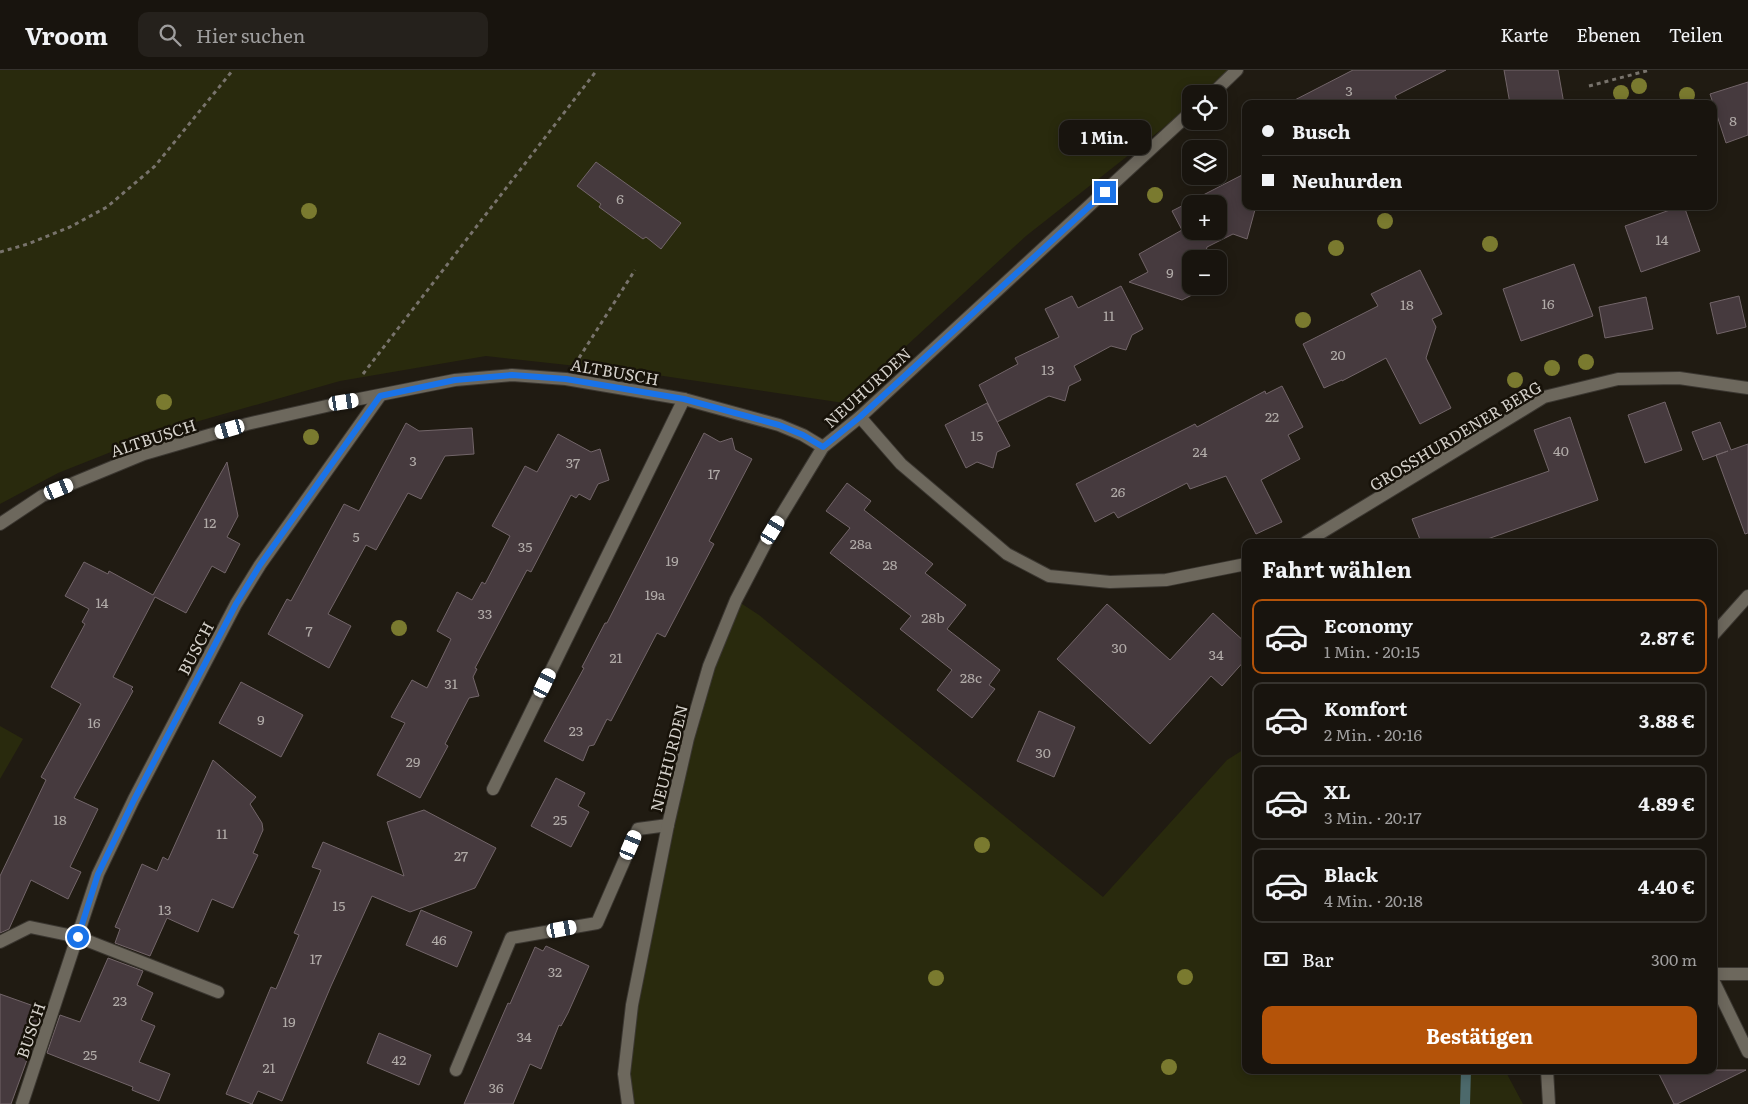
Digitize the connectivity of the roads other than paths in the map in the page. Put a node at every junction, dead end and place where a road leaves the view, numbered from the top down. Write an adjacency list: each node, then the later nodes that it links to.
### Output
1 (1238, 70): 2 (street)
2 (1222, 85)
3 (1182, 120): 7 (street, NEUHURDEN)
4 (1748, 388): 10 (street, GROSSHURDENER BERG)
5 (380, 396): 6 (street, ALTBUSCH); 9 (street, ALTBUSCH); 16 (street, BUSCH)
6 (684, 399): 8 (street, ALTBUSCH); 14 (street)
7 (860, 417): 8 (street, NEUHURDEN); 11 (street)
8 (823, 447): 15 (street, NEUHURDEN)
9 (0, 524)
10 (1311, 539)
11 (1242, 565)
12 (1748, 596): 13 (street)
13 (1717, 631)
14 (493, 789)
15 (668, 825): 23 (street, NEUHURDEN); 26 (street, NEUHURDEN)
16 (78, 937): 17 (street); 21 (street); 25 (street, BUSCH)
17 (0, 942)
18 (1717, 974): 19 (street)
19 (1748, 974)
20 (1717, 988): 22 (street)
21 (218, 992)
22 (1748, 1052)
23 (456, 1070)
24 (1547, 1074): 27 (street)
25 (22, 1104)
26 (628, 1104)
27 (1549, 1104)

